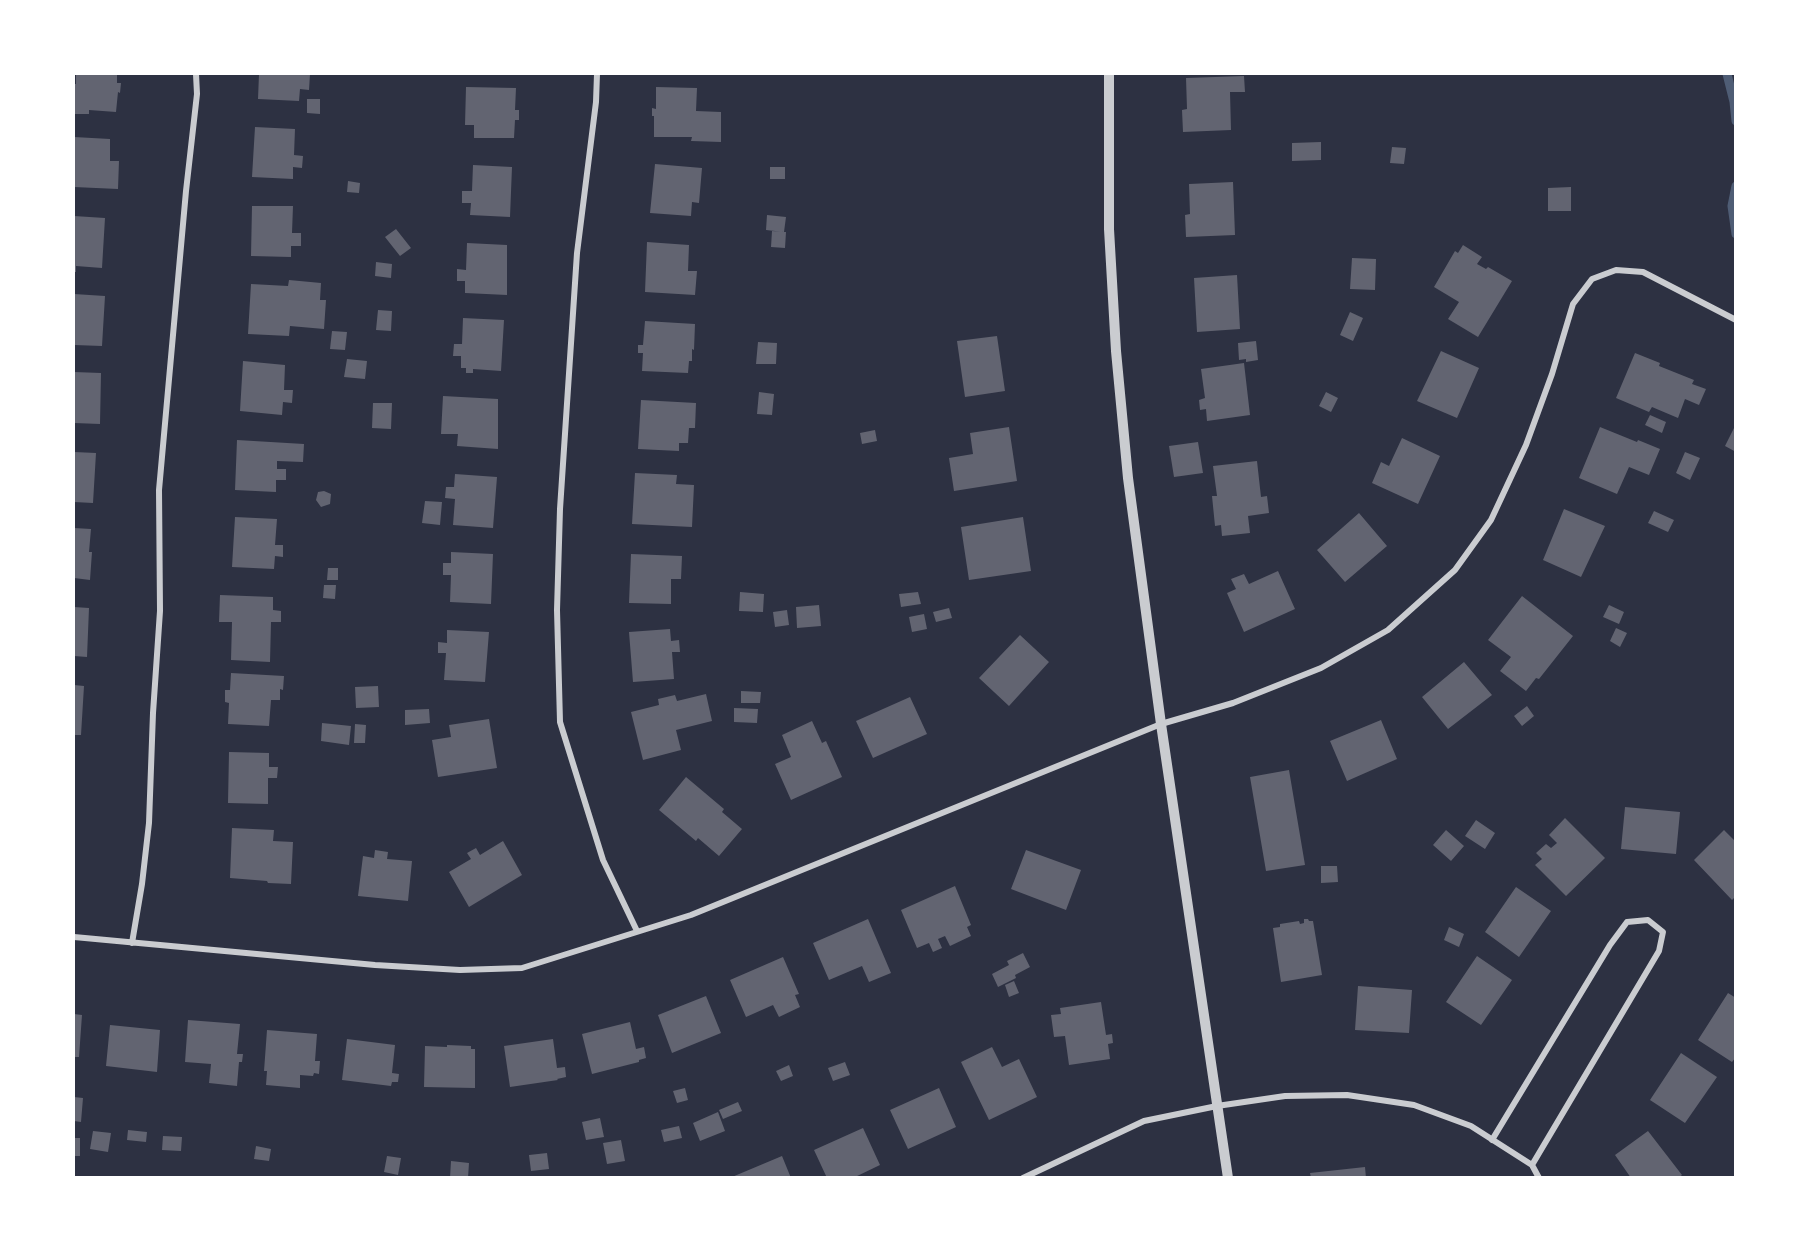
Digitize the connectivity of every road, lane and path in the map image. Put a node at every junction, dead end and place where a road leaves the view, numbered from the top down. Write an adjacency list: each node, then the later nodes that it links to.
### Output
1 (196, 74): 8 (street)
2 (597, 74): 6 (street)
3 (1109, 74): 5 (street)
4 (1736, 320): 5 (street)
5 (1161, 724): 6 (street); 9 (street)
6 (637, 931): 8 (street)
7 (74, 937): 8 (street)
8 (132, 943)
9 (1217, 1106): 10 (street); 12 (street); 13 (street)
10 (1492, 1140): 11 (street); 11 (street)
11 (1532, 1165): 14 (street)
12 (1023, 1178)
13 (1228, 1178)
14 (1539, 1178)

